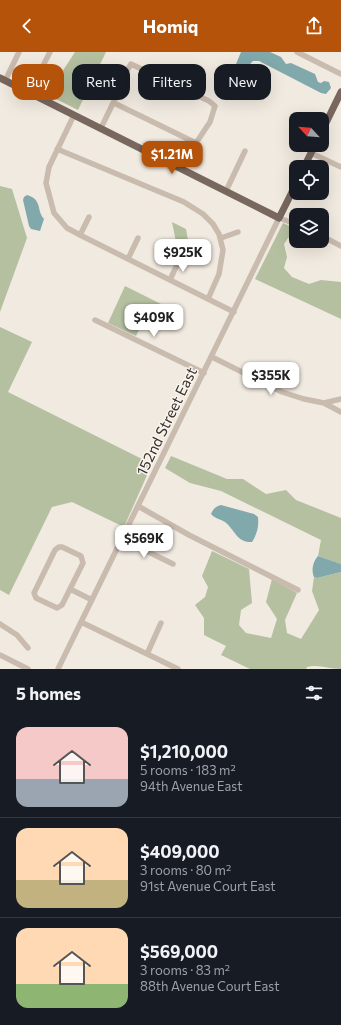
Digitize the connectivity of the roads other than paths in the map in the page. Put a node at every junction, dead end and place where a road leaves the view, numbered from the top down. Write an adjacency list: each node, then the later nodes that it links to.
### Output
1 (19, 52): 6 (street)
2 (50, 52): 4 (street)
3 (297, 52): 5 (street)
4 (44, 64)
5 (341, 74)
6 (2, 79): 7 (main road)
7 (12, 84)
8 (341, 92): 12 (main road)
9 (43, 100): 11 (main road)
10 (114, 103): 10 (street); 13 (street)
11 (74, 115): 13 (main road); 14 (street)
12 (329, 117)
13 (101, 128): 19 (main road)
14 (58, 149): 25 (street); 27 (street)
15 (245, 151): 19 (street)
16 (311, 153): 17 (main road); 18 (street)
17 (308, 160)
18 (341, 167)
19 (226, 190): 22 (main road)
20 (289, 198): 22 (main road, 152nd Street East)
21 (89, 217): 25 (street)
22 (279, 218): 23 (street); 34 (street, 152nd Street East)
23 (289, 222)
24 (238, 232): 27 (street)
25 (80, 235): 31 (street)
26 (138, 238): 31 (street)
27 (221, 238): 33 (street)
28 (329, 240): 29 (street)
29 (341, 246)
30 (180, 258): 32 (street)
31 (128, 259): 32 (street)
32 (170, 280): 33 (street)
33 (208, 299): 34 (street)
34 (234, 312): 36 (street, 152nd Street East)
35 (95, 320): 37 (street)
36 (212, 356): 37 (street, 152nd Street East); 39 (street)
37 (204, 374): 41 (street, 152nd Street East)
38 (341, 399): 39 (street)
39 (324, 403): 40 (street)
40 (341, 412)
41 (138, 506): 42 (street, 152nd Street East); 45 (street)
42 (122, 539): 43 (street); 46 (street, 152nd Street East)
43 (173, 564)
44 (70, 589): 44 (street); 46 (street)
45 (298, 590)
46 (92, 600): 47 (street, 152nd Street East)
47 (81, 622): 51 (street); 54 (street, 152nd Street East)
48 (161, 623): 51 (street)
49 (0, 624): 50 (street)
50 (28, 648)
51 (147, 654): 55 (street)
52 (0, 655): 53 (street)
53 (28, 669)
54 (58, 669)
55 (178, 669)

